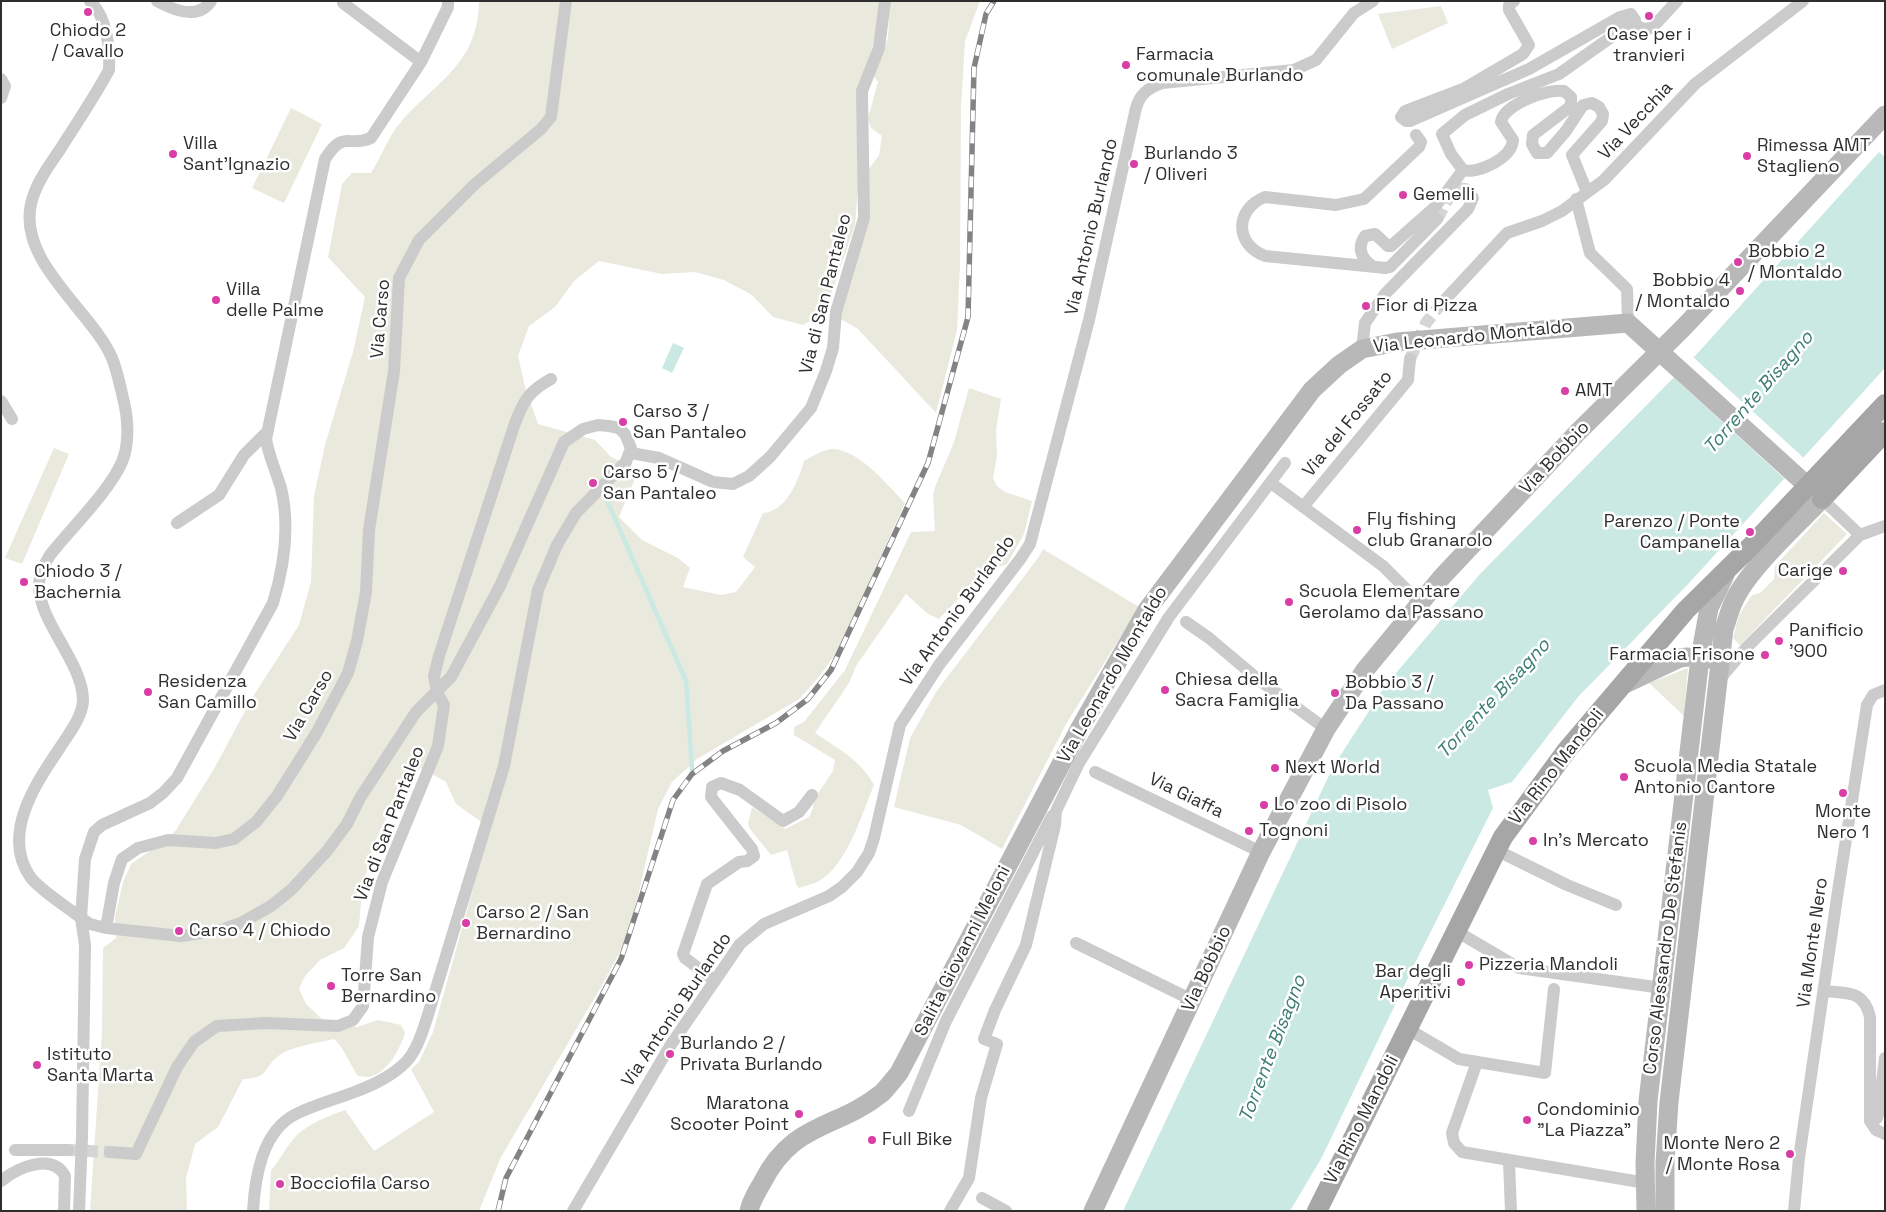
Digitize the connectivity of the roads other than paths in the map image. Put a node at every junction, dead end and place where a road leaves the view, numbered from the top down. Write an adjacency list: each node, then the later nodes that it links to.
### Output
1 (90, 1): 61 (street)
2 (157, 1): 3 (street)
3 (212, 1)
4 (448, 1): 13 (street)
5 (566, 1): 62 (street, Via Carso)
6 (885, 1): 35 (street, Via di San Pantaleo)
7 (1373, 1): 65 (street, Via Antonio Burlando)
8 (1514, 1): 12 (street)
9 (1677, 1): 12 (street)
10 (1803, 1): 19 (street, Via Vecchia)
11 (343, 2): 13 (street)
12 (1634, 24): 18 (street)
13 (420, 62): 33 (street)
14 (1, 79): 15 (street)
15 (1, 98)
16 (1885, 115): 27 (main road, Via Bobbio)
17 (1416, 135): 23 (street)
18 (1463, 170): 19 (street); 23 (street)
19 (1587, 192): 21 (street, Via Vecchia)
20 (1472, 198): 26 (street)
21 (1576, 200): 24 (street, Via Vecchia); 25 (street)
22 (1437, 219): 23 (street)
23 (1371, 265)
24 (1440, 305)
25 (1628, 323): 26 (main road, Via Leonardo Montaldo); 27 (main road)
26 (1362, 349): 87 (main road, Via Leonardo Montaldo)
27 (1660, 351): 37 (main road); 45 (main road, Via Bobbio)
28 (1410, 359): 40 (street, Via del Fossato)
29 (551, 379): 53 (street)
30 (1, 401): 32 (street)
31 (1885, 404): 37 (main road, Via Rino Mandoli)
32 (12, 419)
33 (268, 431): 41 (street); 61 (street)
34 (1880, 440): 39 (main road)
35 (630, 453): 53 (street); 85 (street)
36 (1285, 463): 38 (street)
37 (1804, 482): 39 (main road); 44 (main road, Via Rino Mandoli)
38 (1271, 483): 40 (street); 57 (street)
39 (1822, 499): 43 (street); 49 (main road, Corso Alessandro De Stefanis)
40 (1303, 507): 45 (street)
41 (177, 523)
42 (1885, 526): 43 (street)
43 (1860, 535): 47 (street)
44 (1727, 571): 48 (main road, Corso Alessandro De Stefanis); 51 (main road, Via Rino Mandoli)
45 (1419, 602): 54 (main road, Via Bobbio)
46 (1186, 622): 54 (street)
47 (1746, 648): 49 (street); 50 (street)
48 (1700, 658): 49 (main road, Via Rino Mandoli); 51 (main road, Via Rino Mandoli); 66 (main road, Corso Alessandro De Stefanis)
49 (1720, 658): 50 (main road, Corso Alessandro De Stefanis)
50 (1719, 681): 94 (main road, Corso Alessandro De Stefanis)
51 (1620, 687): 58 (main road, Via Rino Mandoli)
52 (1885, 690): 68 (street, Via Monte Nero)
53 (437, 692): 62 (street); 77 (street, Via di San Pantaleo)
54 (1326, 729): 59 (main road, Via Bobbio)
55 (1095, 772): 59 (street, Via Giaffa)
56 (812, 795): 65 (street)
57 (1056, 811): 73 (street, Salita Giovanni Meloni); 88 (street)
58 (1496, 850): 60 (street); 63 (main road, Via Rino Mandoli)
59 (1261, 852): 69 (main road, Via Bobbio)
60 (1616, 905)
61 (81, 918): 62 (street); 84 (street)
62 (106, 928)
63 (1456, 931): 66 (street); 70 (main road, Via Rino Mandoli)
64 (1076, 944): 69 (street)
65 (715, 981): 86 (street, Via Antonio Burlando)
66 (1662, 988): 81 (main road, Corso Alessandro De Stefanis)
67 (1554, 989): 72 (street)
68 (1825, 991): 74 (street); 95 (street, Via Monte Nero)
69 (1192, 1000): 90 (main road, Via Bobbio)
70 (1408, 1029): 72 (street); 91 (main road, Via Rino Mandoli)
71 (1885, 1058): 74 (street)
72 (1477, 1062): 78 (street)
73 (909, 1111)
74 (1870, 1121): 75 (street)
75 (1885, 1134)
76 (68, 1150): 79 (street)
77 (110, 1152)
78 (1509, 1162): 81 (street); 92 (street)
79 (28, 1165): 80 (street); 83 (street)
80 (1, 1181)
81 (1646, 1183): 93 (main road, Corso Alessandro De Stefanis)
82 (982, 1198): 89 (street)
83 (64, 1211)
84 (79, 1211)
85 (253, 1211)
86 (573, 1211)
87 (749, 1211)
88 (950, 1211)
89 (1006, 1211)
90 (1093, 1211)
91 (1317, 1211)
92 (1511, 1211)
93 (1646, 1211)
94 (1665, 1211)
95 (1794, 1211)

